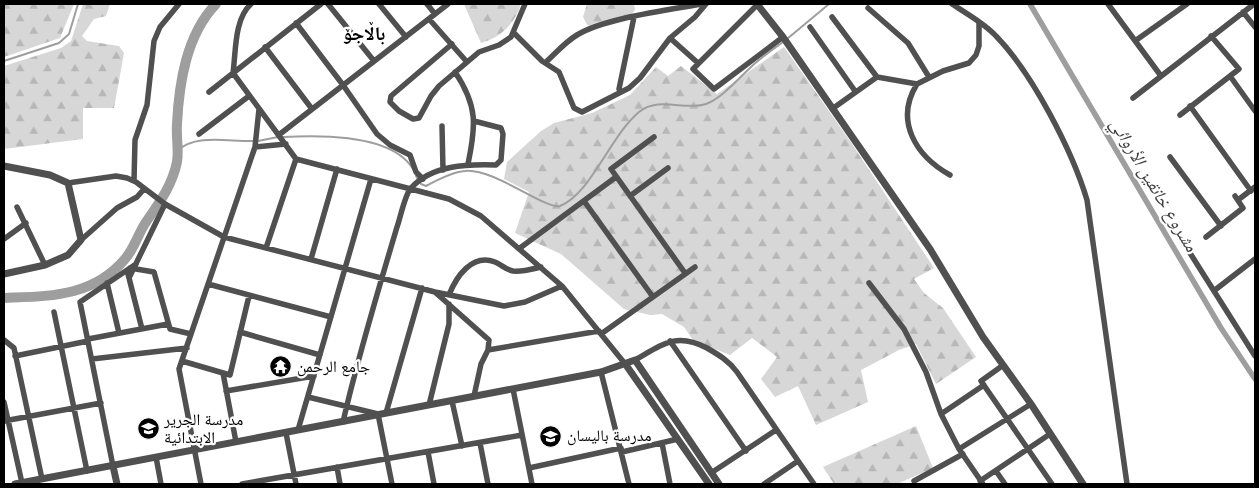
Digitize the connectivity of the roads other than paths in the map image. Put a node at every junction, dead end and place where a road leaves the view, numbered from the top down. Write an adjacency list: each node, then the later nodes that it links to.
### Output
1 (179, 4): 75 (street)
2 (251, 4): 39 (street)
3 (321, 4): 22 (street)
4 (328, 4): 34 (street)
5 (379, 4): 28 (street)
6 (427, 4): 18 (street)
7 (448, 4): 18 (street)
8 (525, 4): 26 (street)
9 (702, 4): 19 (street)
10 (706, 4): 30 (street)
11 (757, 4): 29 (street); 37 (street)
12 (952, 4): 23 (street)
13 (1108, 4): 31 (street)
14 (1187, 4): 31 (street)
15 (1254, 4): 17 (street)
16 (868, 8): 43 (street)
17 (1243, 12): 24 (street); 27 (street)
18 (435, 14): 21 (street)
19 (634, 17): 36 (street); 46 (street)
20 (832, 17): 42 (street)
21 (429, 19): 28 (street); 32 (street)
22 (296, 23): 33 (street); 45 (street)
23 (979, 23): 43 (street); 210 (street)
24 (1255, 26)
25 (810, 27): 47 (street)
26 (514, 33): 35 (street); 36 (street)
27 (1211, 36): 40 (street); 41 (street)
28 (406, 37): 34 (street)
29 (783, 37): 37 (street); 54 (street)
30 (670, 38): 36 (street); 37 (street)
31 (1135, 42): 40 (street)
32 (452, 44): 35 (street); 38 (street)
33 (264, 47): 39 (street); 53 (street)
34 (374, 61): 45 (street)
35 (467, 62): 38 (street)
36 (545, 63)
37 (698, 64)
38 (455, 72): 57 (street)
39 (233, 73): 48 (street); 49 (street)
40 (1161, 76): 50 (street)
41 (1230, 76): 51 (street); 55 (street)
42 (877, 77): 44 (street); 47 (street)
43 (929, 77): 44 (street)
44 (917, 84): 71 (street)
45 (343, 85): 53 (street); 74 (street)
46 (619, 89)
47 (855, 91): 54 (street)
48 (209, 92)
49 (250, 96): 52 (street); 59 (street)
50 (1133, 98)
51 (1190, 106): 56 (street); 79 (street)
52 (259, 109): 60 (street); 63 (street)
53 (312, 109): 60 (street)
54 (832, 109): 136 (street)
55 (1255, 111)
56 (1180, 115)
57 (474, 122): 66 (street); 66 (street)
58 (442, 126): 70 (street)
59 (199, 134)
60 (280, 134): 62 (street)
61 (654, 137): 72 (street)
62 (286, 144): 63 (street); 65 (street)
63 (255, 147): 86 (street)
64 (1170, 157): 85 (street)
65 (296, 158): 69 (street); 90 (street)
66 (468, 164): 70 (street)
67 (4, 166): 76 (street)
68 (668, 168): 80 (street)
69 (337, 169): 73 (street); 93 (street)
70 (443, 170): 74 (street)
71 (950, 175)
72 (616, 177): 80 (street); 81 (street)
73 (371, 179): 78 (street); 99 (street)
74 (423, 180): 78 (street)
75 (134, 181): 76 (street); 77 (street)
76 (68, 183): 89 (street)
77 (144, 188): 82 (street); 89 (street)
78 (410, 189): 91 (street); 103 (street)
79 (1253, 189): 85 (street)
80 (630, 196): 102 (street)
81 (584, 201): 91 (street); 113 (street)
82 (165, 204): 86 (street); 98 (street)
83 (17, 207): 84 (street)
84 (26, 223): 88 (street); 95 (street)
85 (1221, 226): 87 (street)
86 (224, 237): 90 (street); 105 (street)
87 (1206, 238)
88 (4, 239)
89 (81, 240): 95 (street)
90 (266, 248): 93 (street)
91 (520, 248): 96 (street)
92 (1190, 253): 109 (street)
93 (311, 259): 99 (street)
94 (1253, 261): 100 (street); 109 (street)
95 (45, 265): 101 (street)
96 (541, 267): 107 (street); 111 (street)
97 (695, 267): 102 (street)
98 (132, 268): 104 (street); 117 (street); 118 (street)
99 (345, 268): 103 (street); 116 (street)
100 (1255, 269)
101 (4, 274)
102 (685, 274): 113 (street)
103 (382, 278): 108 (street); 151 (street)
104 (107, 283): 120 (street); 124 (street)
105 (208, 284): 112 (street); 122 (street)
106 (868, 284): 153 (street)
107 (562, 286): 111 (street); 121 (street)
108 (422, 288): 110 (street); 152 (street)
109 (1215, 290): 131 (street)
110 (435, 292): 111 (street); 114 (street)
111 (449, 295)
112 (249, 296): 116 (street); 119 (street)
113 (653, 297): 121 (street)
114 (449, 304): 128 (street); 149 (street)
115 (54, 312): 126 (street)
116 (331, 316): 129 (street)
117 (168, 324): 118 (street); 122 (street)
118 (142, 329): 120 (street)
119 (240, 332): 129 (street); 138 (street)
120 (119, 333): 124 (street)
121 (600, 333): 128 (street); 135 (street)
122 (191, 334): 127 (street)
123 (4, 340): 130 (street)
124 (88, 340): 126 (street); 132 (street)
125 (670, 341): 133 (street); 159 (street); 171 (street)
126 (61, 346): 130 (street); 150 (street)
127 (187, 348): 132 (street); 134 (street)
128 (488, 350): 143 (street)
129 (320, 355): 139 (street)
130 (15, 356): 154 (street)
131 (1255, 356)
132 (92, 359): 147 (street)
133 (635, 360): 135 (street); 174 (street)
134 (182, 362): 138 (street); 169 (street)
135 (626, 365): 137 (street); 163 (street)
136 (1002, 366): 140 (street); 148 (street)
137 (601, 372): 141 (street); 170 (street)
138 (223, 373): 142 (street)
139 (314, 376): 142 (street); 144 (street)
140 (984, 386): 153 (street); 155 (street)
141 (513, 389): 143 (street); 162 (street)
142 (226, 391): 164 (street)
143 (474, 396): 145 (street)
144 (308, 397): 151 (street); 158 (street)
145 (452, 401): 149 (street); 167 (street)
146 (4, 402): 156 (street)
147 (100, 402): 150 (street); 179 (street)
148 (1031, 404): 155 (street); 161 (street)
149 (429, 405): 152 (street)
150 (74, 407): 154 (street); 182 (street)
151 (346, 407): 152 (street); 157 (street)
152 (382, 414): 157 (street); 176 (street)
153 (941, 414): 172 (street)
154 (28, 417): 156 (street); 186 (street)
155 (1007, 418): 168 (street); 172 (street)
156 (6, 421): 190 (street)
157 (343, 422): 158 (street)
158 (298, 430): 160 (street)
159 (776, 430): 171 (street); 178 (street)
160 (286, 432): 164 (street); 185 (street)
161 (1050, 434): 168 (street); 209 (street)
162 (522, 435): 165 (street); 181 (street)
163 (678, 439): 166 (street); 177 (street)
164 (236, 442): 169 (street)
165 (480, 443): 167 (street); 199 (street)
166 (662, 443): 170 (street); 202 (street)
167 (462, 446): 173 (street)
168 (1028, 448): 183 (street); 208 (street)
169 (195, 450): 175 (street); 193 (street)
170 (622, 450): 181 (street); 201 (street)
171 (746, 451): 184 (street)
172 (961, 451): 187 (street); 189 (street)
173 (428, 452): 176 (street); 198 (street)
174 (700, 456): 177 (street); 184 (street)
175 (156, 457): 179 (street); 192 (street)
176 (387, 459): 180 (street); 197 (street)
177 (693, 461): 203 (street)
178 (798, 461): 205 (street); 206 (street)
179 (113, 466): 182 (street); 191 (street)
180 (337, 468): 185 (street); 196 (street)
181 (529, 468): 200 (street)
182 (87, 471): 186 (street)
183 (996, 471): 189 (street); 207 (street)
184 (712, 472): 204 (street)
185 (294, 475): 194 (street); 195 (street)
186 (42, 479): 188 (street)
187 (914, 481)
188 (33, 483): 190 (street)
189 (982, 483)
190 (19, 484)
191 (117, 484)
192 (161, 484)
193 (201, 484)
194 (242, 484)
195 (296, 484)
196 (340, 484)
197 (392, 484)
198 (434, 484)
199 (488, 484)
200 (532, 484)
201 (629, 484)
202 (670, 484)
203 (709, 484)
204 (719, 484)
205 (764, 484)
206 (814, 484)
207 (1005, 484)
208 (1052, 484)
209 (1083, 484)
210 (1127, 484)

